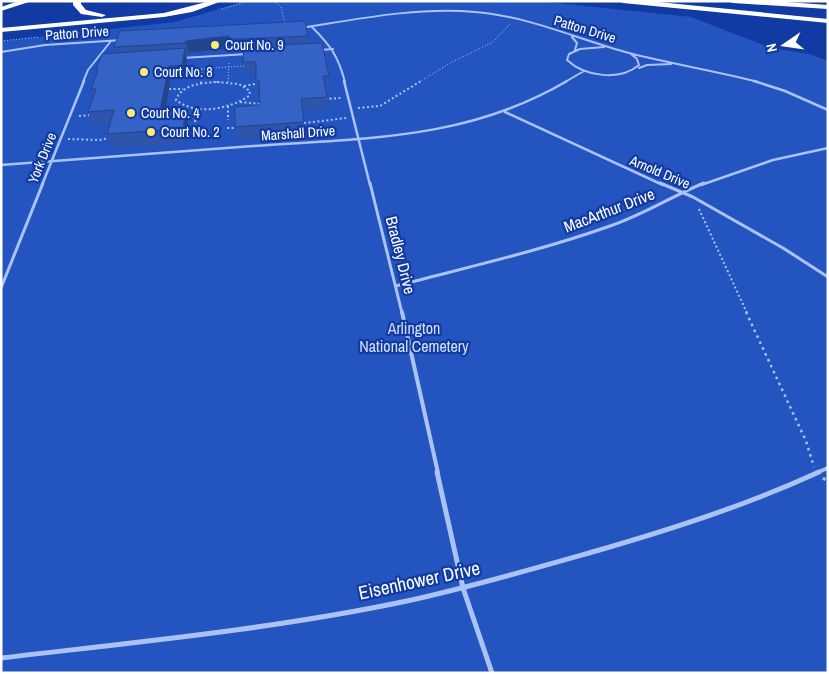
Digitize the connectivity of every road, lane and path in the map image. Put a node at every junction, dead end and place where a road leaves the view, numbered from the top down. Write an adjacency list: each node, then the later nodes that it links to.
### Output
1 (9, 1): 15 (highway)
2 (28, 1): 17 (highway)
3 (72, 1): 20 (highway)
4 (77, 1): 5 (highway)
5 (209, 1)
6 (218, 1): 20 (highway)
7 (274, 1): 23 (path)
8 (623, 1): 18 (highway)
9 (648, 1): 18 (highway)
10 (679, 1): 18 (highway)
11 (712, 1): 18 (highway)
12 (733, 1): 14 (highway)
13 (780, 1): 14 (highway)
14 (741, 2): 16 (highway)
15 (1, 3)
16 (828, 7)
17 (1, 8)
18 (828, 16)
19 (511, 17): 21 (lane, Patton Drive); 24 (lane, Patton Drive); 61 (path)
20 (139, 18): 22 (highway)
21 (312, 26): 23 (lane, Patton Drive); 27 (lane, Bradley Drive)
22 (1, 30)
23 (287, 30)
24 (570, 36): 28 (lane, Patton Drive); 31 (lane)
25 (130, 40): 26 (lane, Patton Drive)
26 (111, 41): 30 (lane, Patton Drive); 38 (lane, York Drive)
27 (333, 48): 29 (lane); 56 (lane, Bradley Drive)
28 (610, 48): 31 (lane); 32 (lane, Patton Drive)
29 (313, 50)
30 (1, 52)
31 (572, 52): 45 (lane)
32 (630, 53): 40 (lane, Patton Drive); 43 (lane)
33 (252, 54): 34 (lane)
34 (176, 58)
35 (227, 59): 41 (path)
36 (99, 62): 38 (lane)
37 (203, 62): 42 (path)
38 (93, 63): 69 (lane, York Drive)
39 (246, 66): 41 (path)
40 (688, 66): 43 (lane); 63 (lane, Patton Drive)
41 (229, 67): 42 (path); 47 (path)
42 (202, 68): 44 (path); 49 (path)
43 (637, 69): 45 (lane)
44 (179, 70)
45 (584, 71): 64 (lane, Marshall Drive)
46 (222, 76): 47 (path)
47 (228, 76): 50 (path)
48 (207, 77): 49 (path)
49 (201, 78): 52 (path)
50 (228, 82): 52 (path); 53 (path)
51 (261, 83): 53 (path)
52 (200, 84): 55 (path)
53 (244, 86): 58 (path)
54 (169, 89): 55 (path)
55 (183, 89): 62 (path)
56 (348, 97): 57 (path); 61 (lane, Bradley Drive)
57 (326, 99)
58 (240, 102): 59 (path); 60 (path)
59 (261, 104)
60 (228, 106): 62 (path); 65 (path)
61 (350, 108): 71 (lane, Bradley Drive)
62 (197, 109): 70 (path)
63 (828, 110)
64 (505, 112): 78 (lane, Marshall Drive); 83 (lane, Arnold Drive)
65 (228, 113): 66 (path); 72 (path)
66 (221, 114)
67 (95, 115): 69 (path)
68 (203, 115): 70 (path)
69 (70, 116): 79 (lane, York Drive)
70 (196, 116): 73 (path)
71 (353, 118): 74 (path); 78 (lane, Bradley Drive)
72 (228, 120)
73 (195, 122)
74 (304, 123)
75 (227, 128): 76 (path)
76 (237, 128)
77 (114, 138): 79 (path)
78 (358, 138): 81 (lane, Marshall Drive); 86 (lane, Bradley Drive)
79 (60, 140): 81 (lane, York Drive)
80 (828, 148): 83 (lane, MacArthur Drive)
81 (52, 161): 82 (lane, Marshall Drive); 87 (lane, York Drive)
82 (1, 165)
83 (681, 193): 84 (lane, Arnold Drive); 86 (lane, MacArthur Drive)
84 (693, 197): 85 (lane, Arnold Drive); 89 (path)
85 (828, 277)
86 (396, 286): 90 (lane, Bradley Drive)
87 (1, 288)
88 (828, 468): 89 (lane, Eisenhower Drive)
89 (816, 473): 90 (lane, Eisenhower Drive)
90 (463, 588): 91 (lane, Eisenhower Drive); 92 (lane, Bradley Drive)
91 (1, 658)
92 (492, 673)

